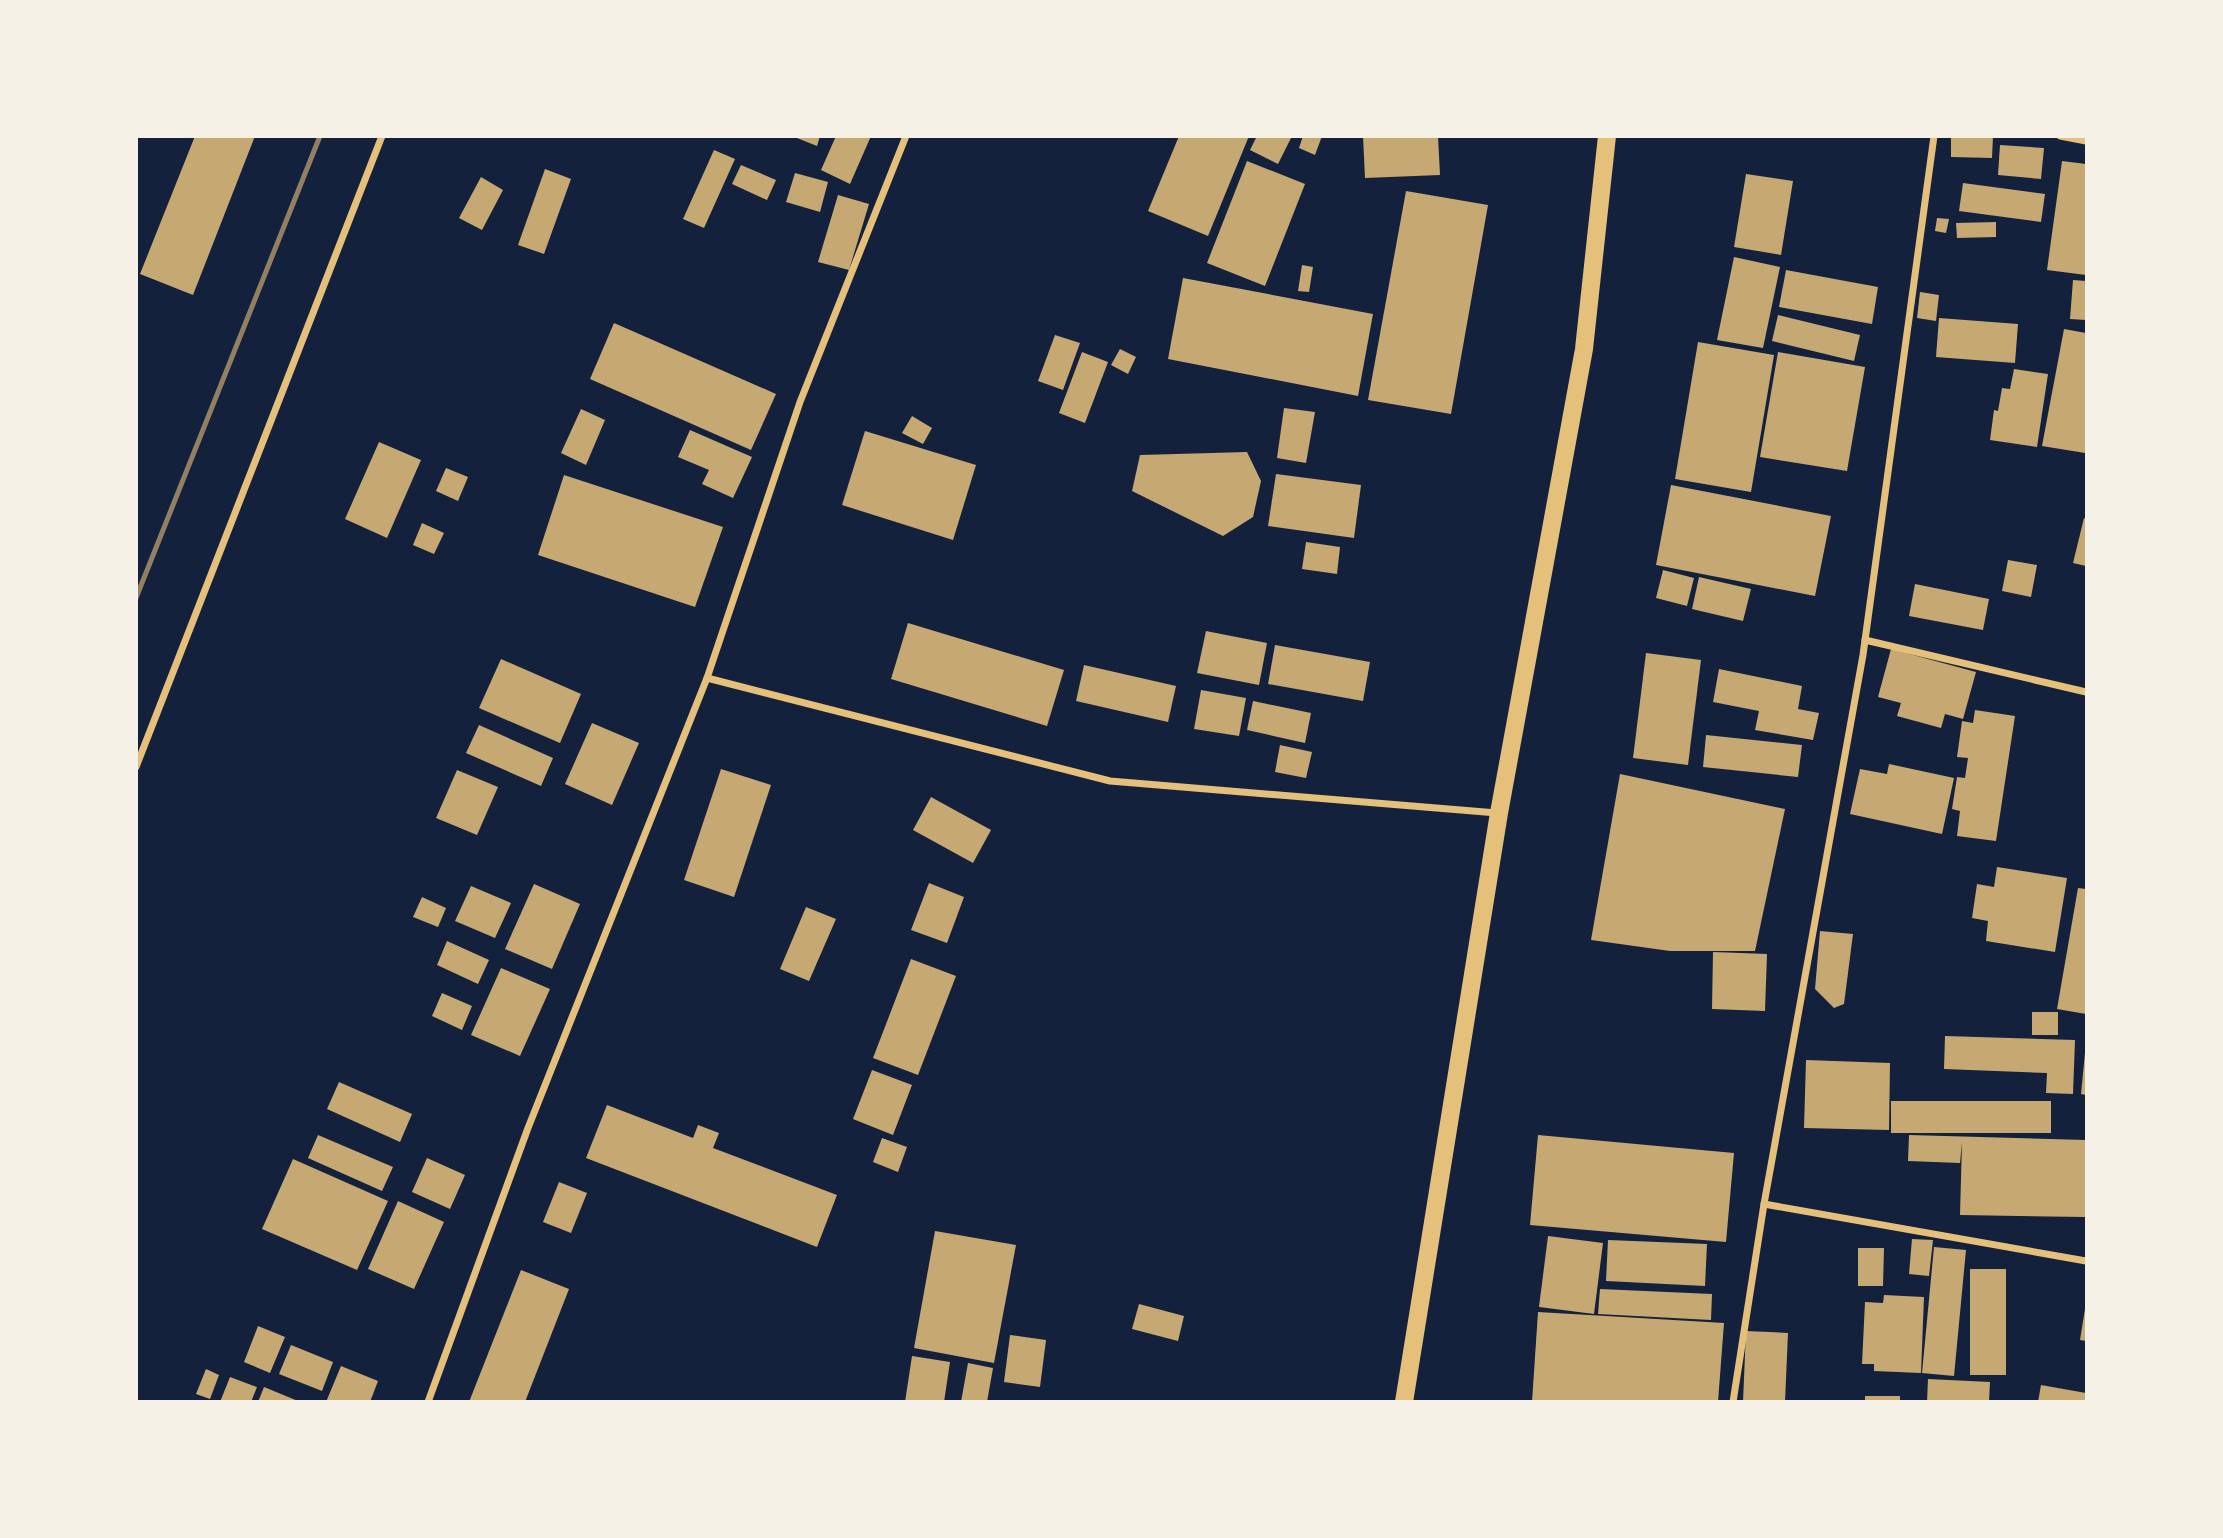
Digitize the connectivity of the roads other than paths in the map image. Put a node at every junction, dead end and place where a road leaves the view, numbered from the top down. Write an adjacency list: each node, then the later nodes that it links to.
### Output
1 (382, 136): 10 (street)
2 (906, 136): 8 (street)
3 (1607, 136): 11 (main road)
4 (1934, 136): 7 (street)
5 (2060, 136): 6 (street)
6 (2087, 141)
7 (1865, 640): 9 (street); 12 (street)
8 (707, 678): 11 (street); 14 (street)
9 (2087, 692)
10 (136, 767)
11 (1499, 813): 15 (main road)
12 (1764, 1204): 13 (street); 16 (street)
13 (2087, 1261)
14 (428, 1402)
15 (1404, 1402)
16 (1733, 1402)

